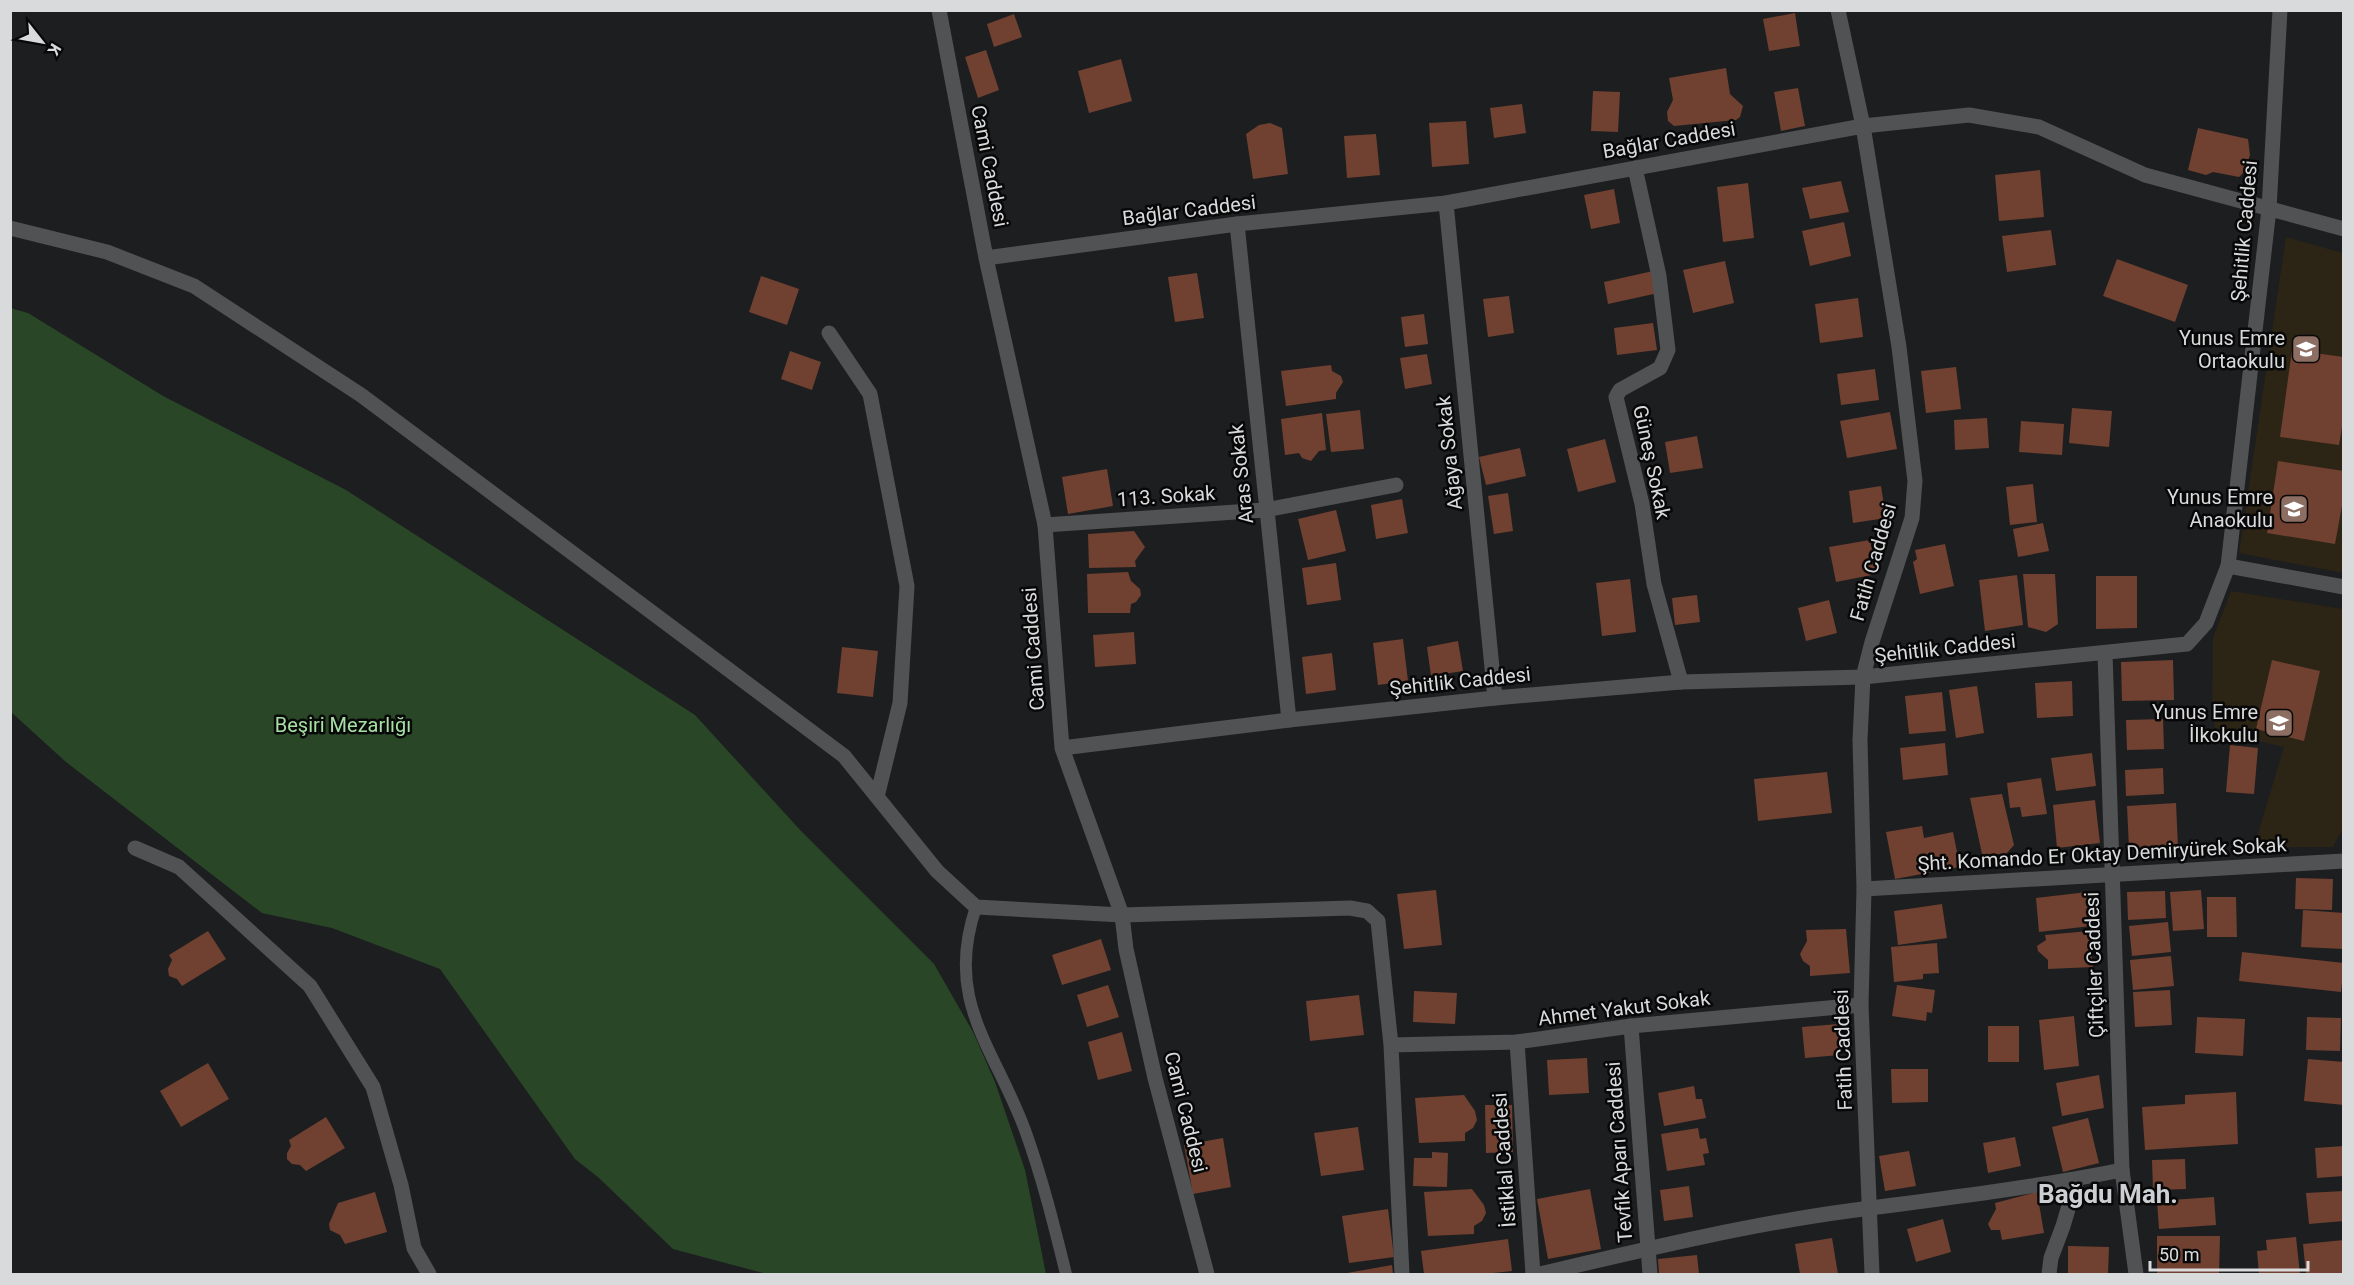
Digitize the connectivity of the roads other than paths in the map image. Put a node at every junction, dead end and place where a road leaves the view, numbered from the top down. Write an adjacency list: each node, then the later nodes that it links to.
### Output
1 (939, 10): 11 (street, Cami Caddesi)
2 (1838, 10): 4 (street, Fatih Caddesi)
3 (2280, 10): 7 (street, Şehitlik Caddesi)
4 (1863, 126): 5 (street, Bağlar Caddesi); 7 (street, Bağlar Caddesi); 19 (street, Fatih Caddesi)
5 (1635, 168): 6 (street, Bağlar Caddesi); 20 (street, Güneş Sokak)
6 (1446, 203): 8 (street, Bağlar Caddesi); 21 (street, Ağaya Sokak)
7 (2269, 209): 10 (street, Bağlar Caddesi); 16 (street, Şehitlik Caddesi)
8 (1237, 224): 11 (street, Bağlar Caddesi); 14 (street, Aras Sokak)
9 (10, 228): 24 (street)
10 (2343, 230)
11 (986, 258): 15 (street, Cami Caddesi)
12 (829, 333): 24 (street)
13 (1396, 485): 14 (street, 113. Sokak)
14 (1265, 510): 15 (street, 113. Sokak); 22 (street, Aras Sokak)
15 (1045, 525): 23 (street, Cami Caddesi)
16 (2228, 566): 17 (street); 18 (street, Şehitlik Caddesi)
17 (2343, 586)
18 (2105, 653): 19 (street, Şehitlik Caddesi); 27 (street, Çiftçiler Caddesi)
19 (1863, 677): 20 (street, Şehitlik Caddesi); 28 (street, Fatih Caddesi)
20 (1681, 682): 21 (street, Şehitlik Caddesi)
21 (1495, 698): 22 (street, Şehitlik Caddesi)
22 (1289, 720): 23 (street, Şehitlik Caddesi)
23 (1062, 748): 30 (street, Cami Caddesi)
24 (877, 797): 29 (street)
25 (135, 848): 39 (street)
26 (2343, 861): 27 (street, Şht. Komando Er Oktay Demiryürek Sokak)
27 (2112, 874): 28 (street, Şht. Komando Er Oktay Demiryürek Sokak); 35 (street, Çiftçiler Caddesi)
28 (1864, 889): 31 (street, Fatih Caddesi)
29 (976, 907): 30 (street); 40 (lane)
30 (1122, 915): 34 (street); 41 (street, Cami Caddesi)
31 (1861, 1005): 32 (street, Ahmet Yakut Sokak); 37 (street, Fatih Caddesi)
32 (1631, 1026): 33 (street, Ahmet Yakut Sokak); 38 (street, Tevfik Aparı Caddesi)
33 (1517, 1042): 34 (street, Ahmet Yakut Sokak); 43 (street, İstiklal Caddesi)
34 (1391, 1045): 42 (street)
35 (2122, 1170): 36 (street); 48 (street, Çiftçiler Caddesi)
36 (2077, 1179): 37 (street); 47 (street)
37 (1871, 1209): 38 (street); 46 (street, Fatih Caddesi)
38 (1647, 1249): 44 (street); 45 (street, Tevfik Aparı Caddesi)
39 (429, 1275)
40 (1066, 1275)
41 (1207, 1275)
42 (1402, 1275)
43 (1533, 1275)
44 (1540, 1275)
45 (1650, 1275)
46 (1872, 1275)
47 (2049, 1275)
48 (2136, 1275)

